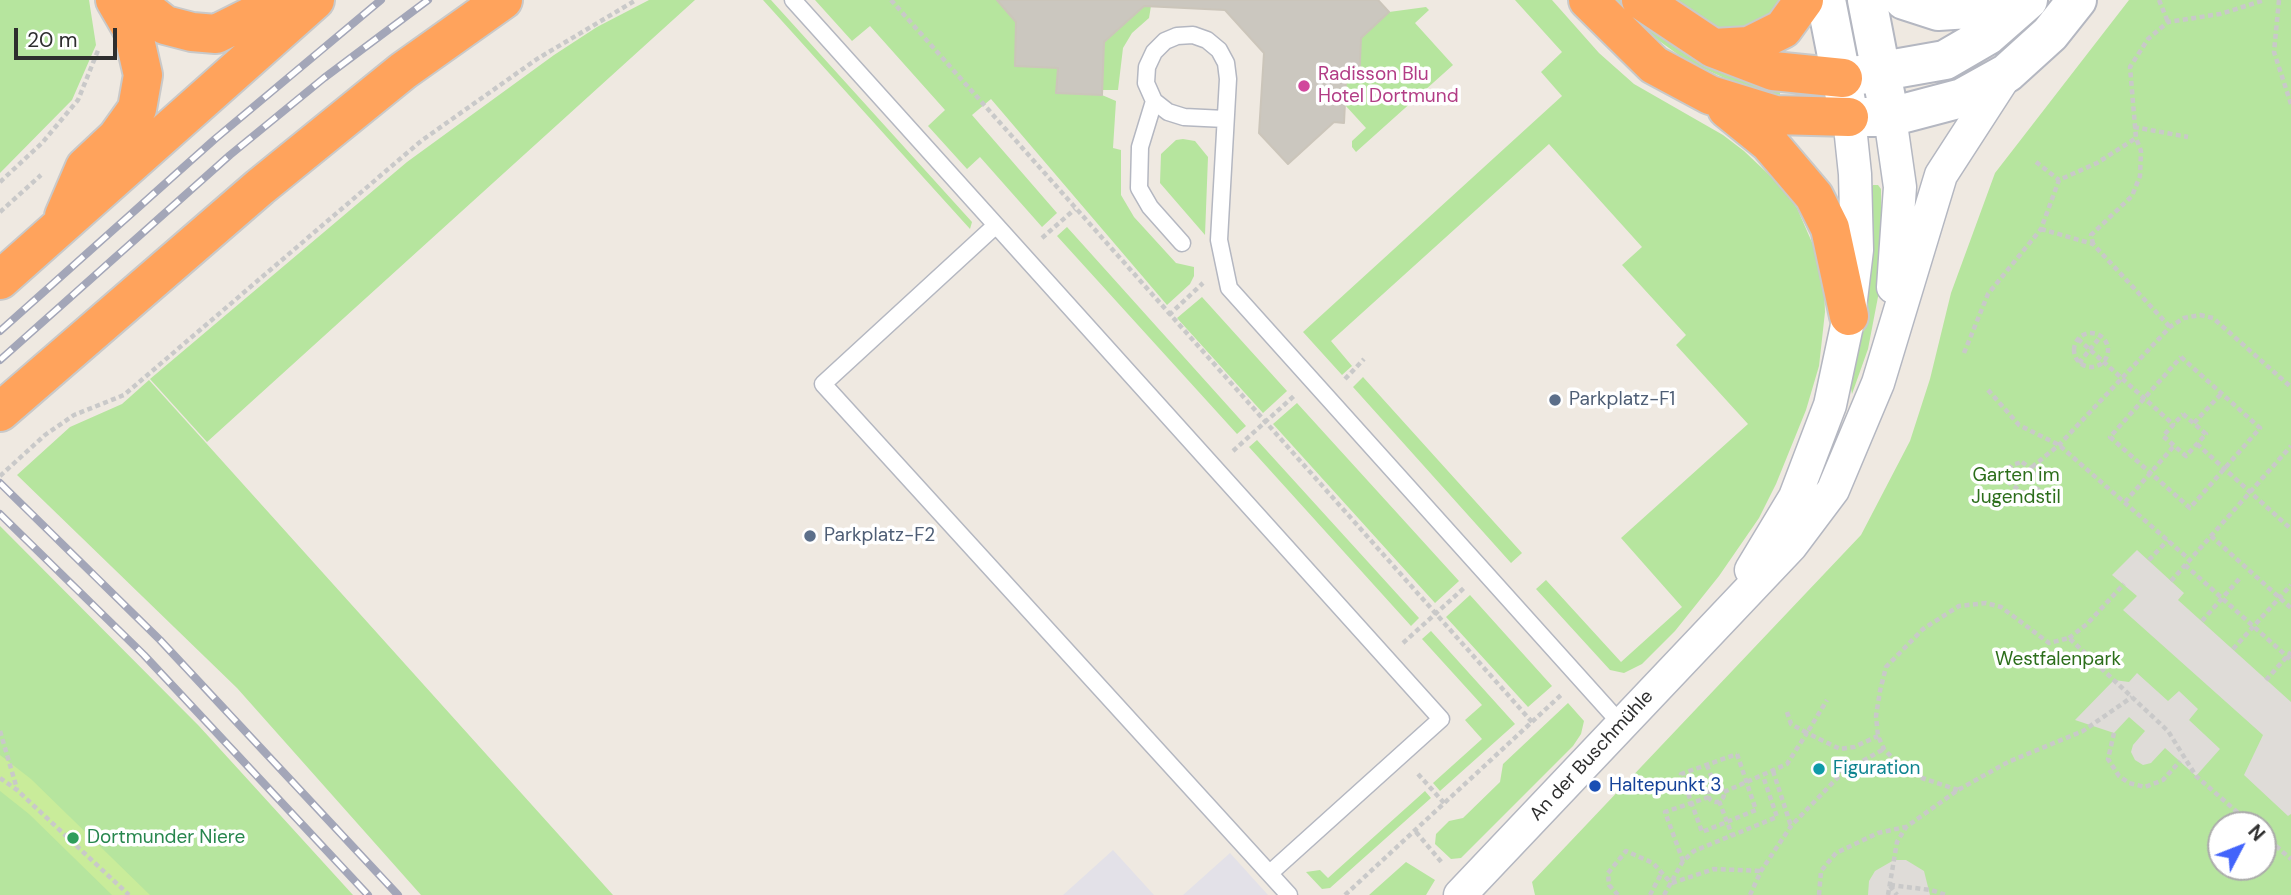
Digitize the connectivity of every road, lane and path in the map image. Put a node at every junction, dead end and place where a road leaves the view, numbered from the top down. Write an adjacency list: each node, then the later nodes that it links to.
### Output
1 (124, 0): 2 (highway); 36 (path); 39 (highway)
2 (284, 0)
3 (316, 0): 39 (highway)
4 (503, 0): 62 (highway)
5 (636, 0): 74 (path)
6 (793, 0): 38 (lane)
7 (891, 0): 37 (path)
8 (1588, 0): 25 (highway)
9 (1641, 0): 21 (highway)
10 (1804, 0): 21 (highway)
11 (1826, 0): 24 (main road)
12 (1867, 0): 22 (main road)
13 (1905, 0): 14 (main road)
14 (1983, 0)
15 (2028, 0): 22 (main road)
16 (2077, 0): 23 (main road)
17 (2160, 0): 20 (path)
18 (2264, 0): 20 (path)
19 (2279, 0): 27 (path)
20 (2168, 22): 31 (path)
21 (1713, 48): 24 (highway)
22 (1881, 72): 24 (main road); 29 (main road)
23 (2007, 73): 29 (main road); 49 (street, An der Buschmühle)
24 (1843, 78): 28 (main road)
25 (1710, 95): 28 (highway); 47 (highway)
26 (1154, 101): 30 (lane); 30 (lane); 42 (lane)
27 (2291, 104)
28 (1849, 117): 29 (main road); 47 (street, An der Buschmühle)
29 (1890, 117): 49 (street, An der Buschmühle)
30 (1225, 119): 44 (lane)
31 (2133, 127): 32 (path); 33 (path)
32 (2188, 137)
33 (2136, 138): 35 (path); 43 (path)
34 (2036, 162): 35 (path)
35 (2059, 180): 40 (path)
36 (0, 183)
37 (1075, 209): 41 (path); 46 (path)
38 (995, 226): 70 (lane); 138 (lane)
39 (59, 227): 45 (highway)
40 (2041, 229): 43 (path); 53 (path)
41 (1051, 230)
42 (1182, 243)
43 (2093, 244): 48 (path)
44 (1222, 266): 46 (path); 57 (lane)
45 (0, 280)
46 (1169, 315): 63 (path)
47 (1849, 316): 94 (street, An der Buschmühle)
48 (2169, 327): 56 (path); 58 (path)
49 (1890, 333): 94 (street, An der Buschmühle)
50 (2101, 337): 51 (path); 52 (path); 54 (path)
51 (2077, 339): 52 (path); 55 (path)
52 (2090, 350): 54 (path); 55 (path)
53 (1964, 353)
54 (2104, 362): 55 (path); 56 (path)
55 (2079, 363)
56 (2122, 378): 61 (path); 67 (path)
57 (1318, 387): 63 (path); 85 (lane)
58 (2291, 387)
59 (1988, 390): 67 (path)
60 (2221, 394): 61 (path); 64 (path); 72 (path)
61 (2144, 398): 65 (path); 73 (path)
62 (5, 408)
63 (1264, 423): 70 (path); 93 (path)
64 (2194, 423): 65 (path); 66 (path)
65 (2174, 425): 68 (path)
66 (2197, 444): 68 (path); 72 (path)
67 (2059, 445): 71 (path); 78 (path)
68 (2174, 446): 73 (path)
69 (2290, 449): 77 (path)
70 (1213, 467): 100 (lane)
71 (2032, 467): 75 (path); 75 (path)
72 (2224, 470): 73 (path); 77 (path)
73 (2150, 472): 78 (path)
74 (0, 476)
75 (2014, 488): 76 (path)
76 (2010, 493)
77 (2251, 494): 79 (path); 80 (path)
78 (2125, 502): 81 (path)
79 (2291, 529)
80 (2211, 537): 83 (path); 90 (path)
81 (2168, 540): 82 (path); 83 (path)
82 (2149, 560)
83 (2190, 560): 84 (path)
84 (2185, 565): 87 (path); 91 (path)
85 (1483, 571): 93 (path); 101 (lane)
86 (2241, 578): 91 (path)
87 (2171, 581)
88 (2124, 584): 97 (path)
89 (2291, 585): 90 (path)
90 (2280, 598): 92 (path); 96 (path)
91 (2222, 599): 95 (path); 96 (path)
92 (2291, 608)
93 (1435, 614): 100 (path); 106 (path)
94 (1723, 616): 107 (street, An der Buschmühle)
95 (2202, 621)
96 (2254, 626): 98 (path); 99 (path)
97 (2068, 638): 103 (path); 111 (path)
98 (2233, 649)
99 (2290, 656): 102 (path)
100 (1385, 657): 113 (lane)
101 (1579, 677): 106 (path); 107 (lane)
102 (2266, 680)
103 (2132, 697): 122 (path); 128 (path)
104 (1827, 700): 109 (path)
105 (1787, 712): 109 (path)
106 (1532, 722): 127 (path)
107 (1622, 726): 142 (street, An der Buschmühle)
108 (0, 731): 121 (path)
109 (1807, 733): 111 (path); 116 (path)
110 (2114, 733): 114 (path)
111 (1878, 736): 112 (path)
112 (1884, 749): 122 (path); 130 (path)
113 (1400, 755): 127 (path); 138 (lane)
114 (2180, 761)
115 (1707, 765): 119 (path); 120 (path); 125 (path)
116 (1773, 771): 117 (path); 130 (path)
117 (1763, 776): 119 (path); 133 (path)
118 (0, 778): 121 (path)
119 (1746, 785): 123 (path); 129 (path)
120 (1715, 786): 123 (path); 124 (path)
121 (17, 790): 143 (path)
122 (1958, 790): 131 (path)
123 (1724, 792): 126 (path)
124 (1709, 797): 125 (path); 126 (path)
125 (1692, 802): 129 (path); 136 (path)
126 (1719, 802): 129 (path)
127 (1445, 804): 132 (path)
128 (2236, 811)
129 (1727, 822): 133 (path)
130 (1791, 826): 137 (path)
131 (1906, 827): 141 (path); 150 (path)
132 (1416, 832): 142 (path); 145 (path)
133 (1732, 835): 136 (path)
134 (2277, 847): 135 (path)
135 (2291, 859)
136 (1683, 861): 140 (path)
137 (1760, 871): 140 (path); 149 (path)
138 (1270, 873): 144 (lane)
139 (1661, 874): 140 (path); 146 (path); 147 (path)
140 (1672, 884): 148 (path)
141 (1890, 886): 151 (path); 152 (path); 153 (path)
142 (1462, 893)
143 (129, 895)
144 (1289, 895)
145 (1345, 895)
146 (1618, 895)
147 (1650, 895)
148 (1664, 895)
149 (1750, 895)
150 (1819, 895)
151 (1888, 895)
152 (1897, 895)
153 (1946, 895)

